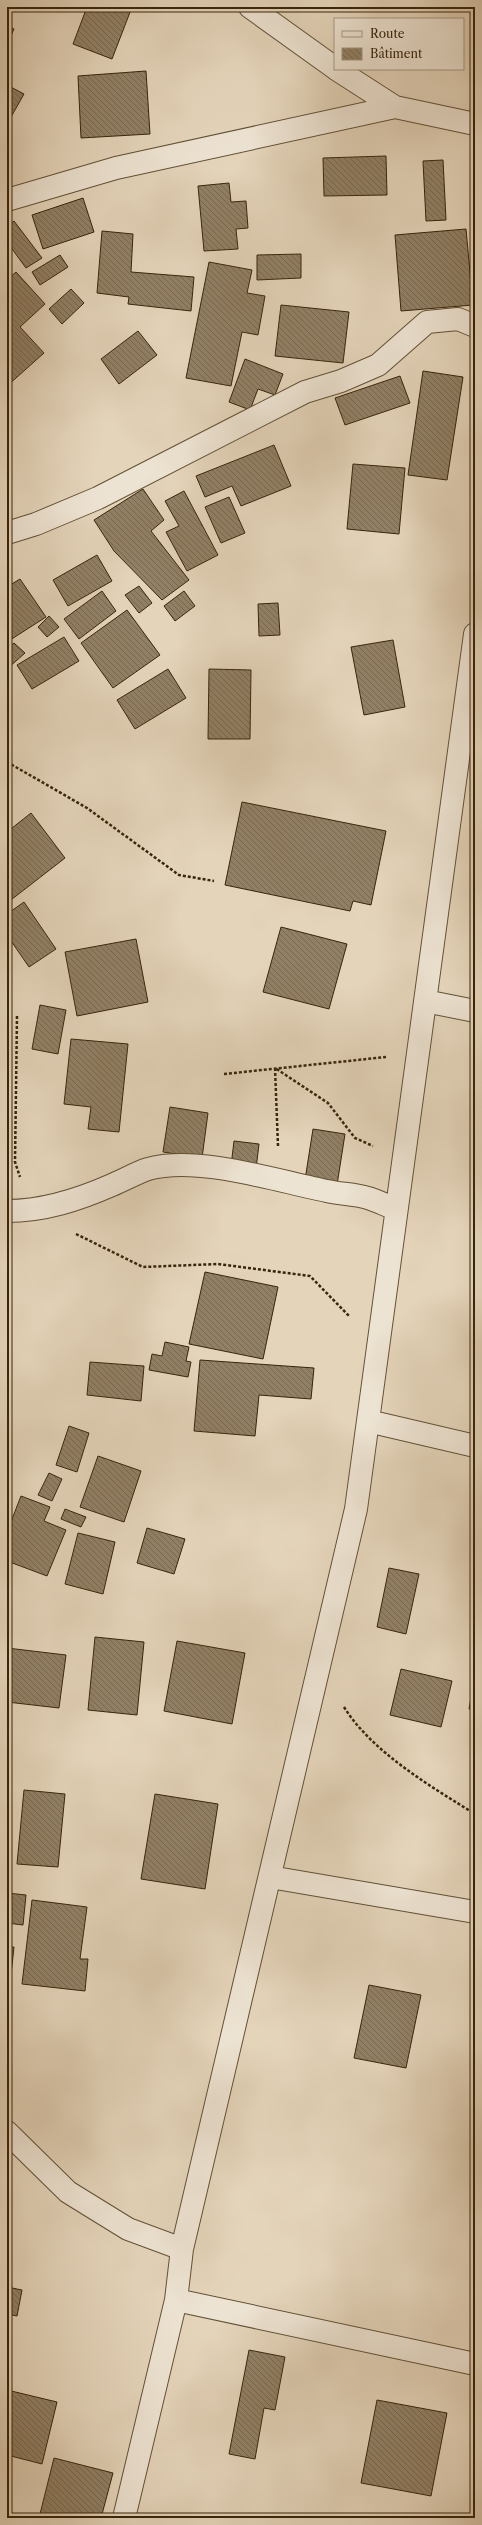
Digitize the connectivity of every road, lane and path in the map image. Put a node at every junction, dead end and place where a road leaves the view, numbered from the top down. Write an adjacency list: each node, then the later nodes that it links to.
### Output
1 (250, 7): 2 (street)
2 (334, 68)
3 (338, 70): 4 (street)
4 (395, 107): 5 (street); 6 (street)
5 (475, 124)
6 (7, 200)
7 (475, 326): 8 (street)
8 (7, 533)
9 (475, 634): 12 (street)
10 (7, 762): 11 (path)
11 (214, 882)
12 (425, 1001): 13 (street); 15 (street)
13 (475, 1011)
14 (17, 1016): 22 (path)
15 (418, 1053): 16 (path); 18 (street)
16 (275, 1068): 17 (path); 18 (path); 19 (path)
17 (224, 1074)
18 (403, 1158): 20 (street)
19 (279, 1179): 20 (street); 22 (street)
20 (396, 1210): 23 (street)
21 (7, 1211): 22 (street)
22 (30, 1211): 23 (path)
23 (378, 1346): 24 (street)
24 (368, 1421): 25 (street); 26 (street)
25 (475, 1446)
26 (319, 1667): 27 (path); 28 (street)
27 (475, 1814)
28 (270, 1877): 29 (street); 32 (street)
29 (475, 1912)
30 (7, 2132): 31 (street)
31 (18, 2154): 32 (street)
32 (182, 2249): 33 (street)
33 (176, 2300): 34 (street); 35 (street)
34 (475, 2364)
35 (124, 2518)

